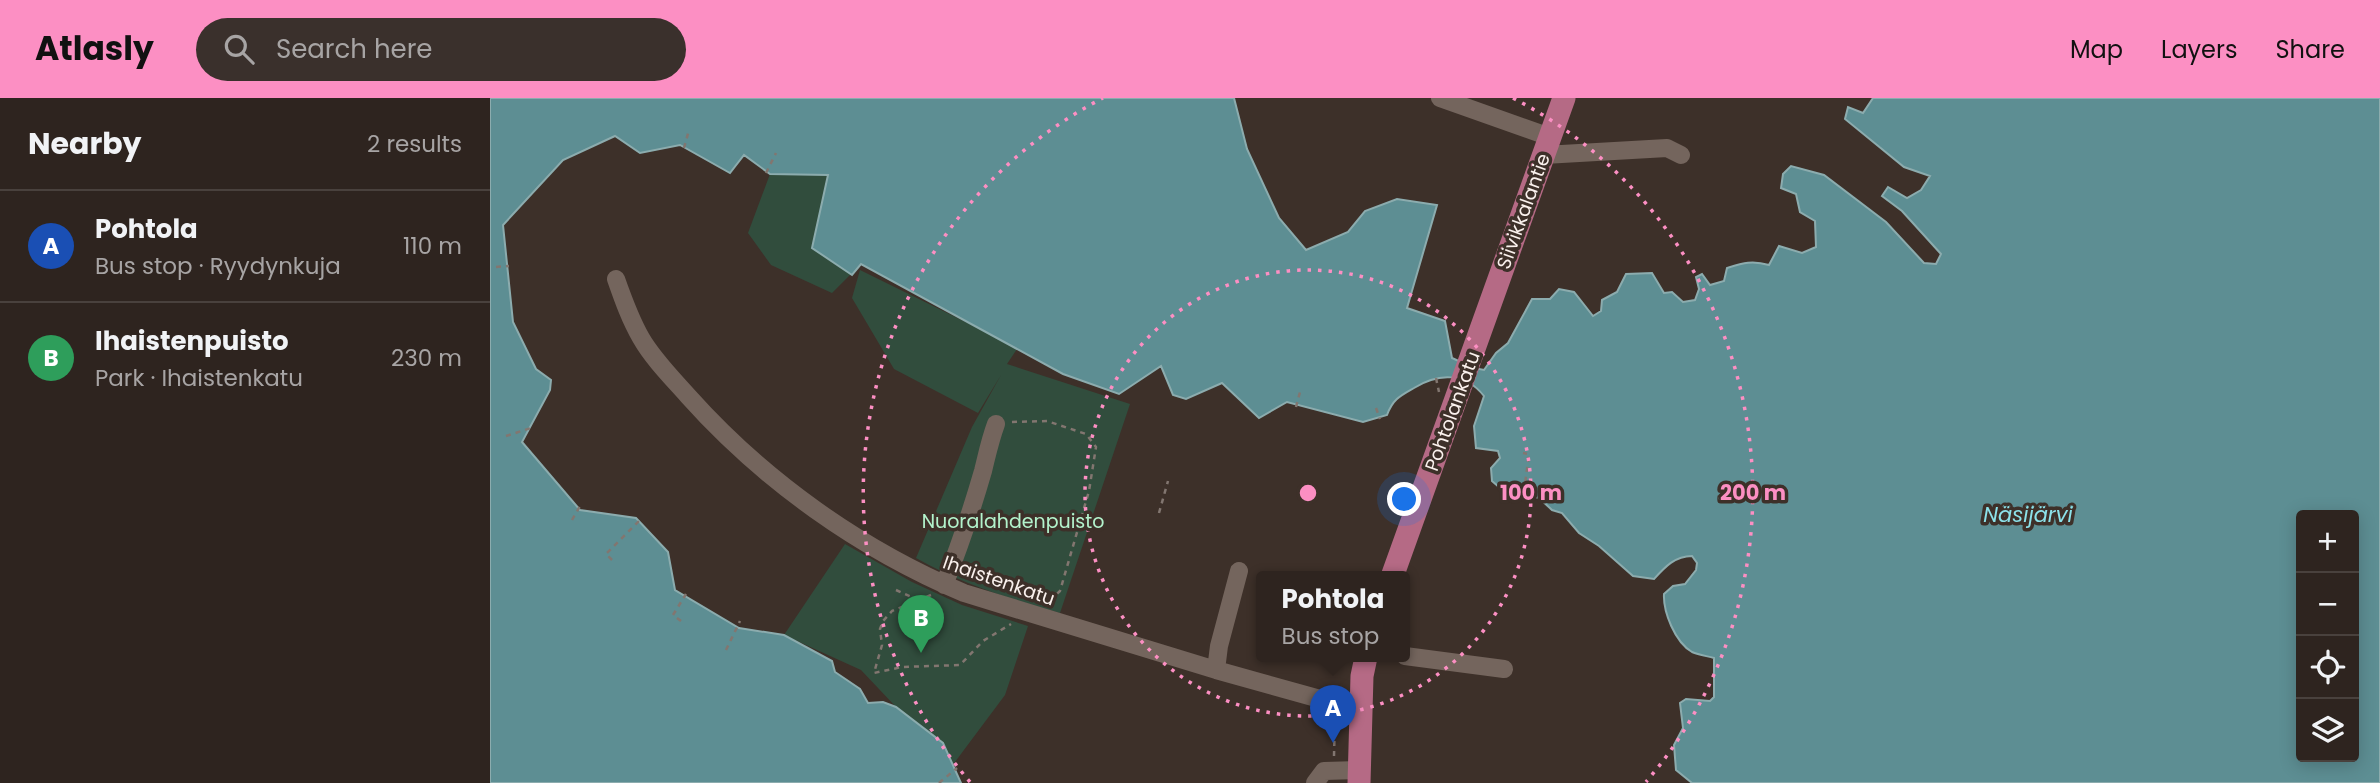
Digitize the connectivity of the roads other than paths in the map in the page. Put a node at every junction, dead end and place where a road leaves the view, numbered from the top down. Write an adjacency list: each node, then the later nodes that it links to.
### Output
1 (1440, 98): 3 (street)
2 (1564, 98): 3 (main road, Siivikkalantie)
3 (1547, 146): 4 (street); 6 (main road, Siivikkalantie)
4 (1681, 155)
5 (616, 279): 10 (street, Ihaistenkatu)
6 (1483, 324): 9 (main road, Pohtolankatu)
7 (996, 424): 10 (street)
8 (1239, 571): 14 (street)
9 (1394, 571)
10 (944, 585): 14 (street, Ihaistenkatu)
11 (1410, 657): 13 (street)
12 (1365, 662): 15 (main road)
13 (1504, 668)
14 (1216, 670): 15 (street, Ihaistenkatu)
15 (1361, 703): 16 (main road)
16 (1359, 776): 17 (street)
17 (1315, 783)

